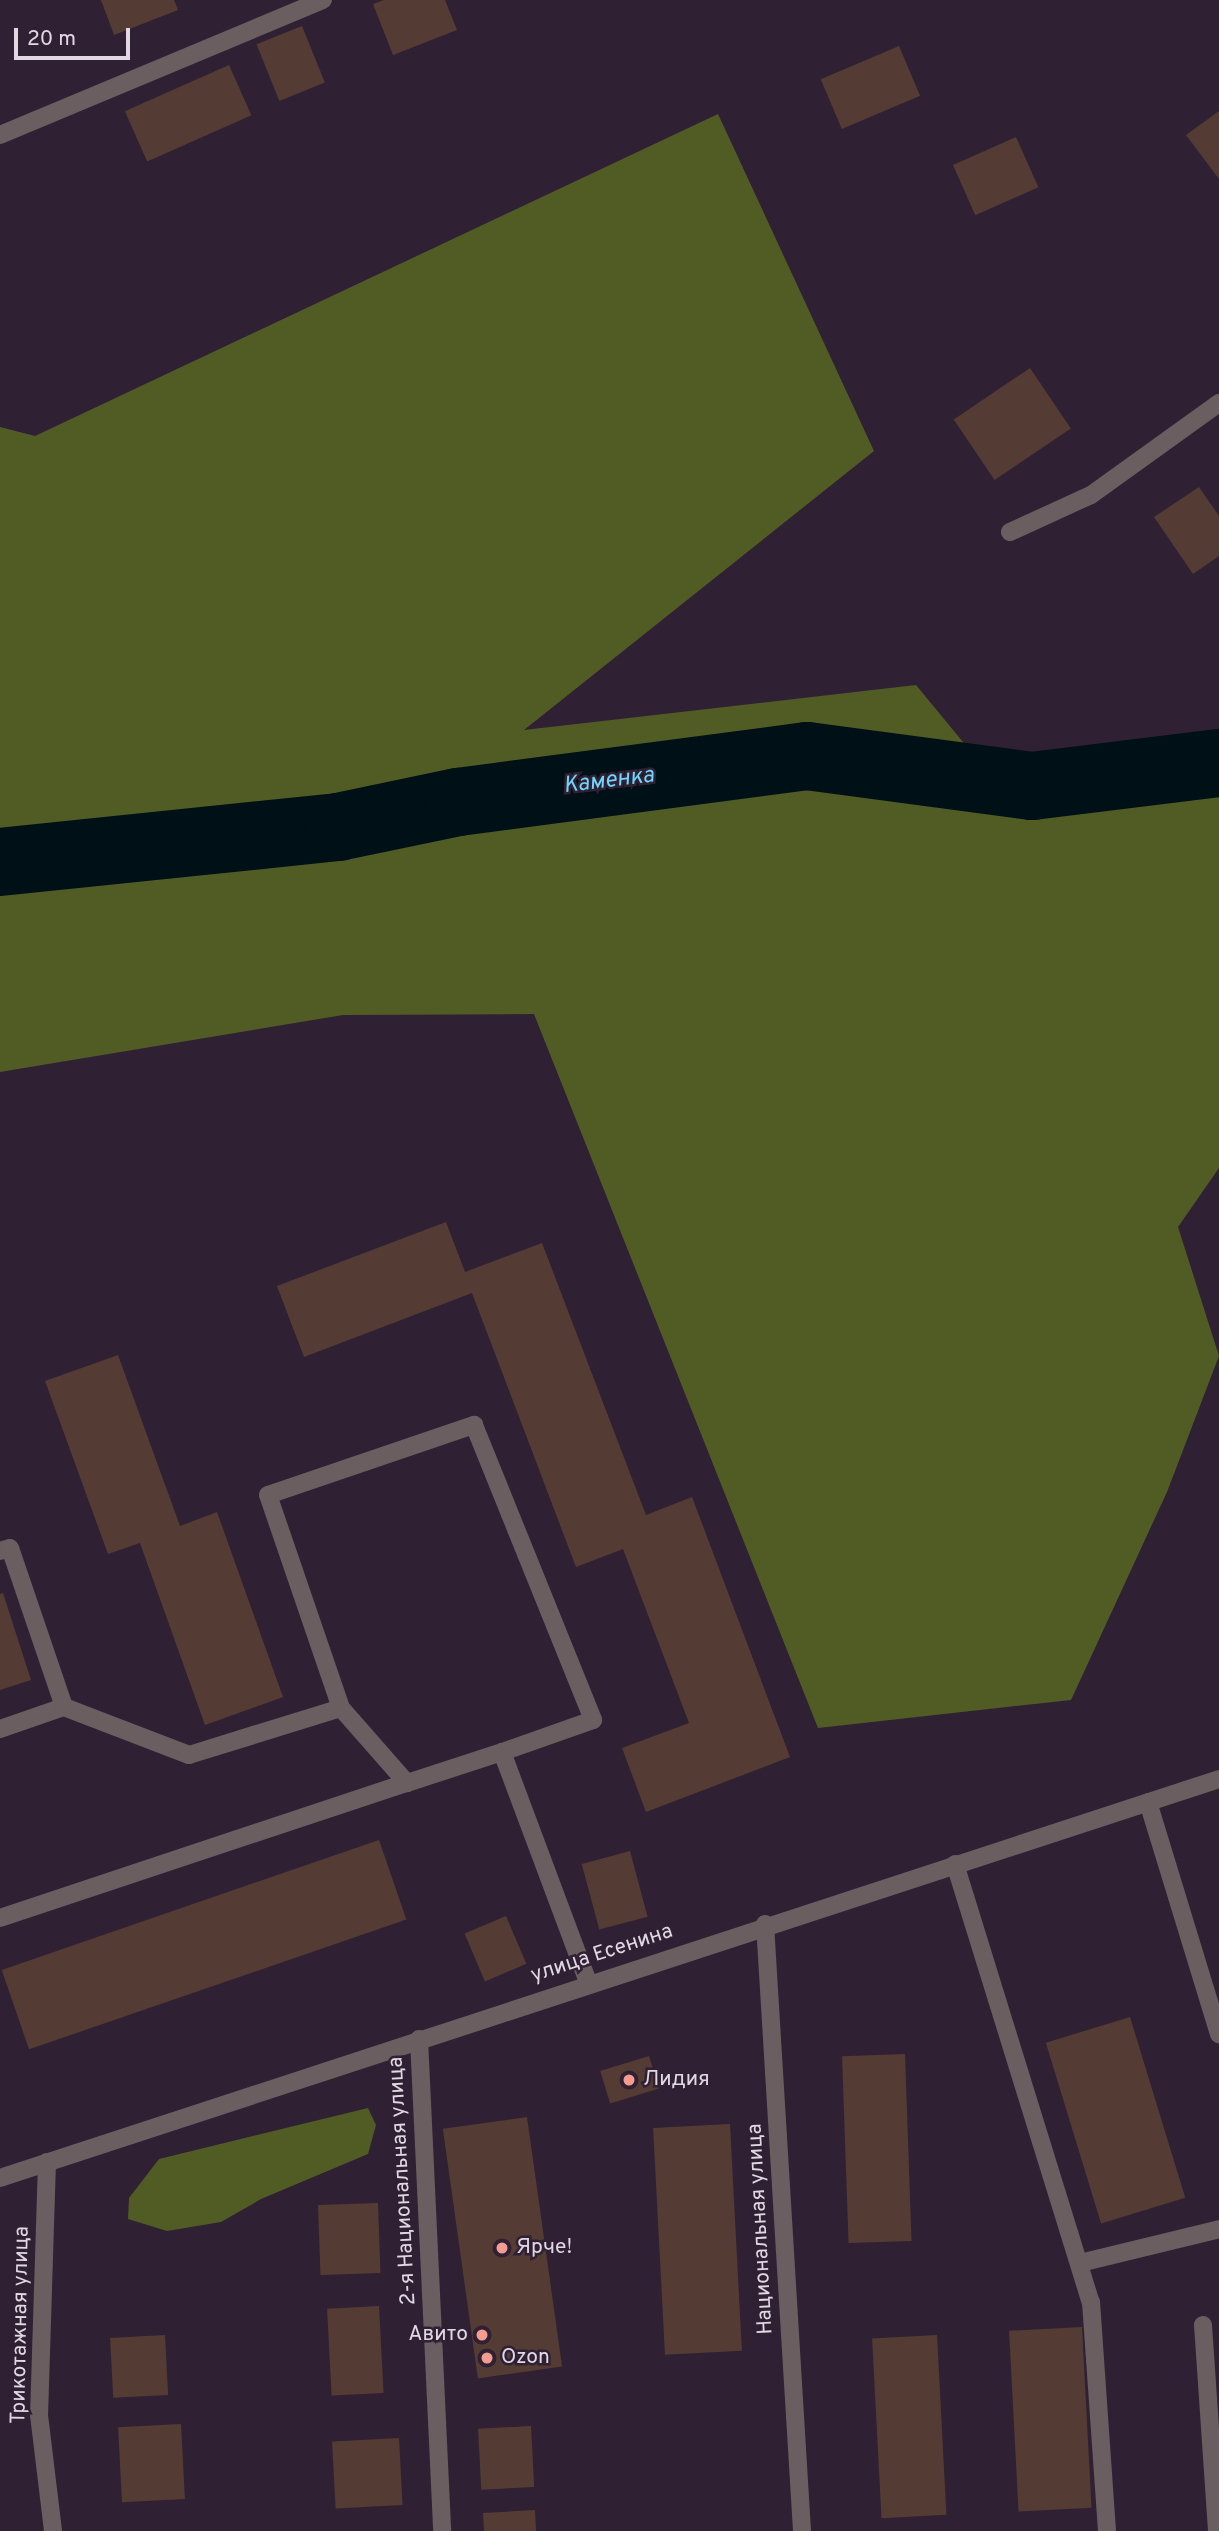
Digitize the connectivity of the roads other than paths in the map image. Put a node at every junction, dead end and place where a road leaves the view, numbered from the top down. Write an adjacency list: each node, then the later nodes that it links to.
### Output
1 (323, 0): 2 (street)
2 (0, 135)
3 (1219, 403): 4 (street)
4 (1010, 532)
5 (0, 1551): 6 (street)
6 (64, 1707): 7 (street); 8 (street)
7 (341, 1708): 9 (street); 11 (street)
8 (0, 1729)
9 (502, 1752): 11 (street); 16 (street)
10 (1219, 1779): 12 (street, улица Есенина)
11 (407, 1783): 14 (street)
12 (1149, 1802): 13 (street, улица Есенина); 17 (street)
13 (955, 1864): 15 (street, улица Есенина); 22 (street)
14 (0, 1919)
15 (765, 1924): 16 (street, улица Есенина); 26 (street, Национальная улица)
16 (589, 1982): 18 (street, улица Есенина)
17 (1219, 2034)
18 (419, 2039): 19 (street, улица Есенина); 25 (street, 2-я Национальная улица)
19 (47, 2162): 20 (street, улица Есенина); 24 (street, Трикотажная улица)
20 (0, 2178)
21 (1219, 2229): 22 (street)
22 (1080, 2263): 27 (street)
23 (1203, 2325): 28 (street)
24 (53, 2531)
25 (442, 2531)
26 (802, 2531)
27 (1107, 2531)
28 (1217, 2531)

